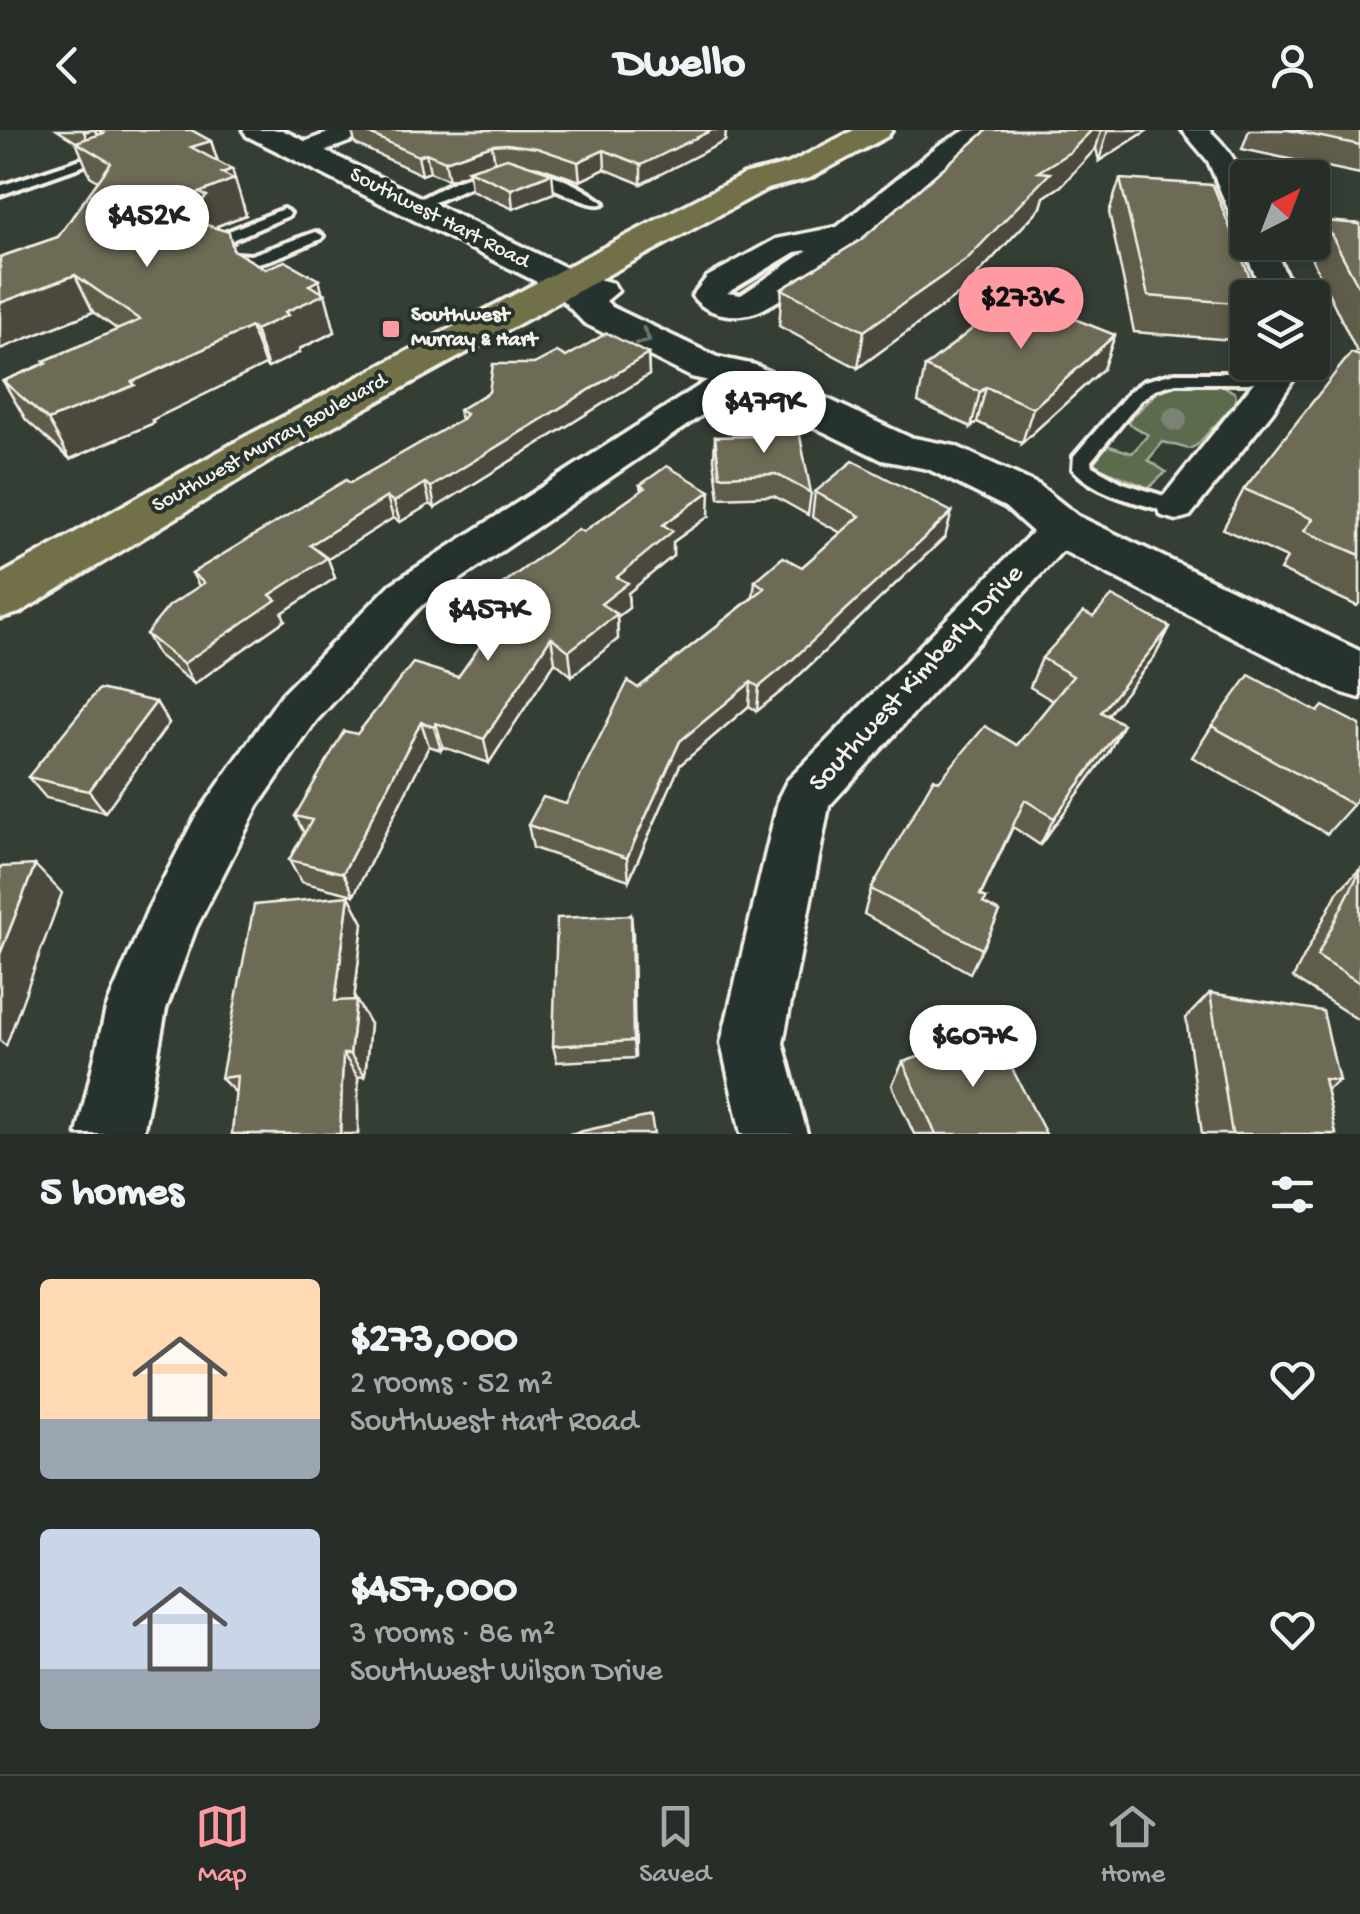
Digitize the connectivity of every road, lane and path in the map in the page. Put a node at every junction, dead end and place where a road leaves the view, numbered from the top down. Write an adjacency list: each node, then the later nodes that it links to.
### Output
1 (258, 130): 8 (street, Southwest Hart Road)
2 (358, 130): 8 (street)
3 (826, 130): 10 (main road, Southwest Murray Boulevard)
4 (877, 130): 10 (main road, Southwest Murray Boulevard)
5 (985, 130): 15 (street)
6 (1194, 130): 9 (street)
7 (126, 148): 11 (lane)
8 (303, 151): 13 (street, Southwest Hart Road)
9 (1230, 176)
10 (755, 182): 17 (main road, Southwest Murray Boulevard)
11 (0, 191)
12 (596, 202): 13 (lane)
13 (413, 206): 17 (street, Southwest Hart Road)
14 (283, 213): 16 (lane)
15 (842, 235)
16 (316, 236)
17 (566, 282): 18 (street, Southwest Hart Road); 23 (main road, Southwest Murray Boulevard)
18 (740, 374): 22 (street, Southwest Hart Road); 25 (street)
19 (1230, 378): 21 (lane)
20 (1275, 380): 21 (street)
21 (1176, 506)
22 (1060, 528): 24 (street, Southwest Hart Road); 26 (street, Southwest Kimberly Drive)
23 (0, 598)
24 (1360, 676)
25 (110, 1134)
26 (774, 1134)

